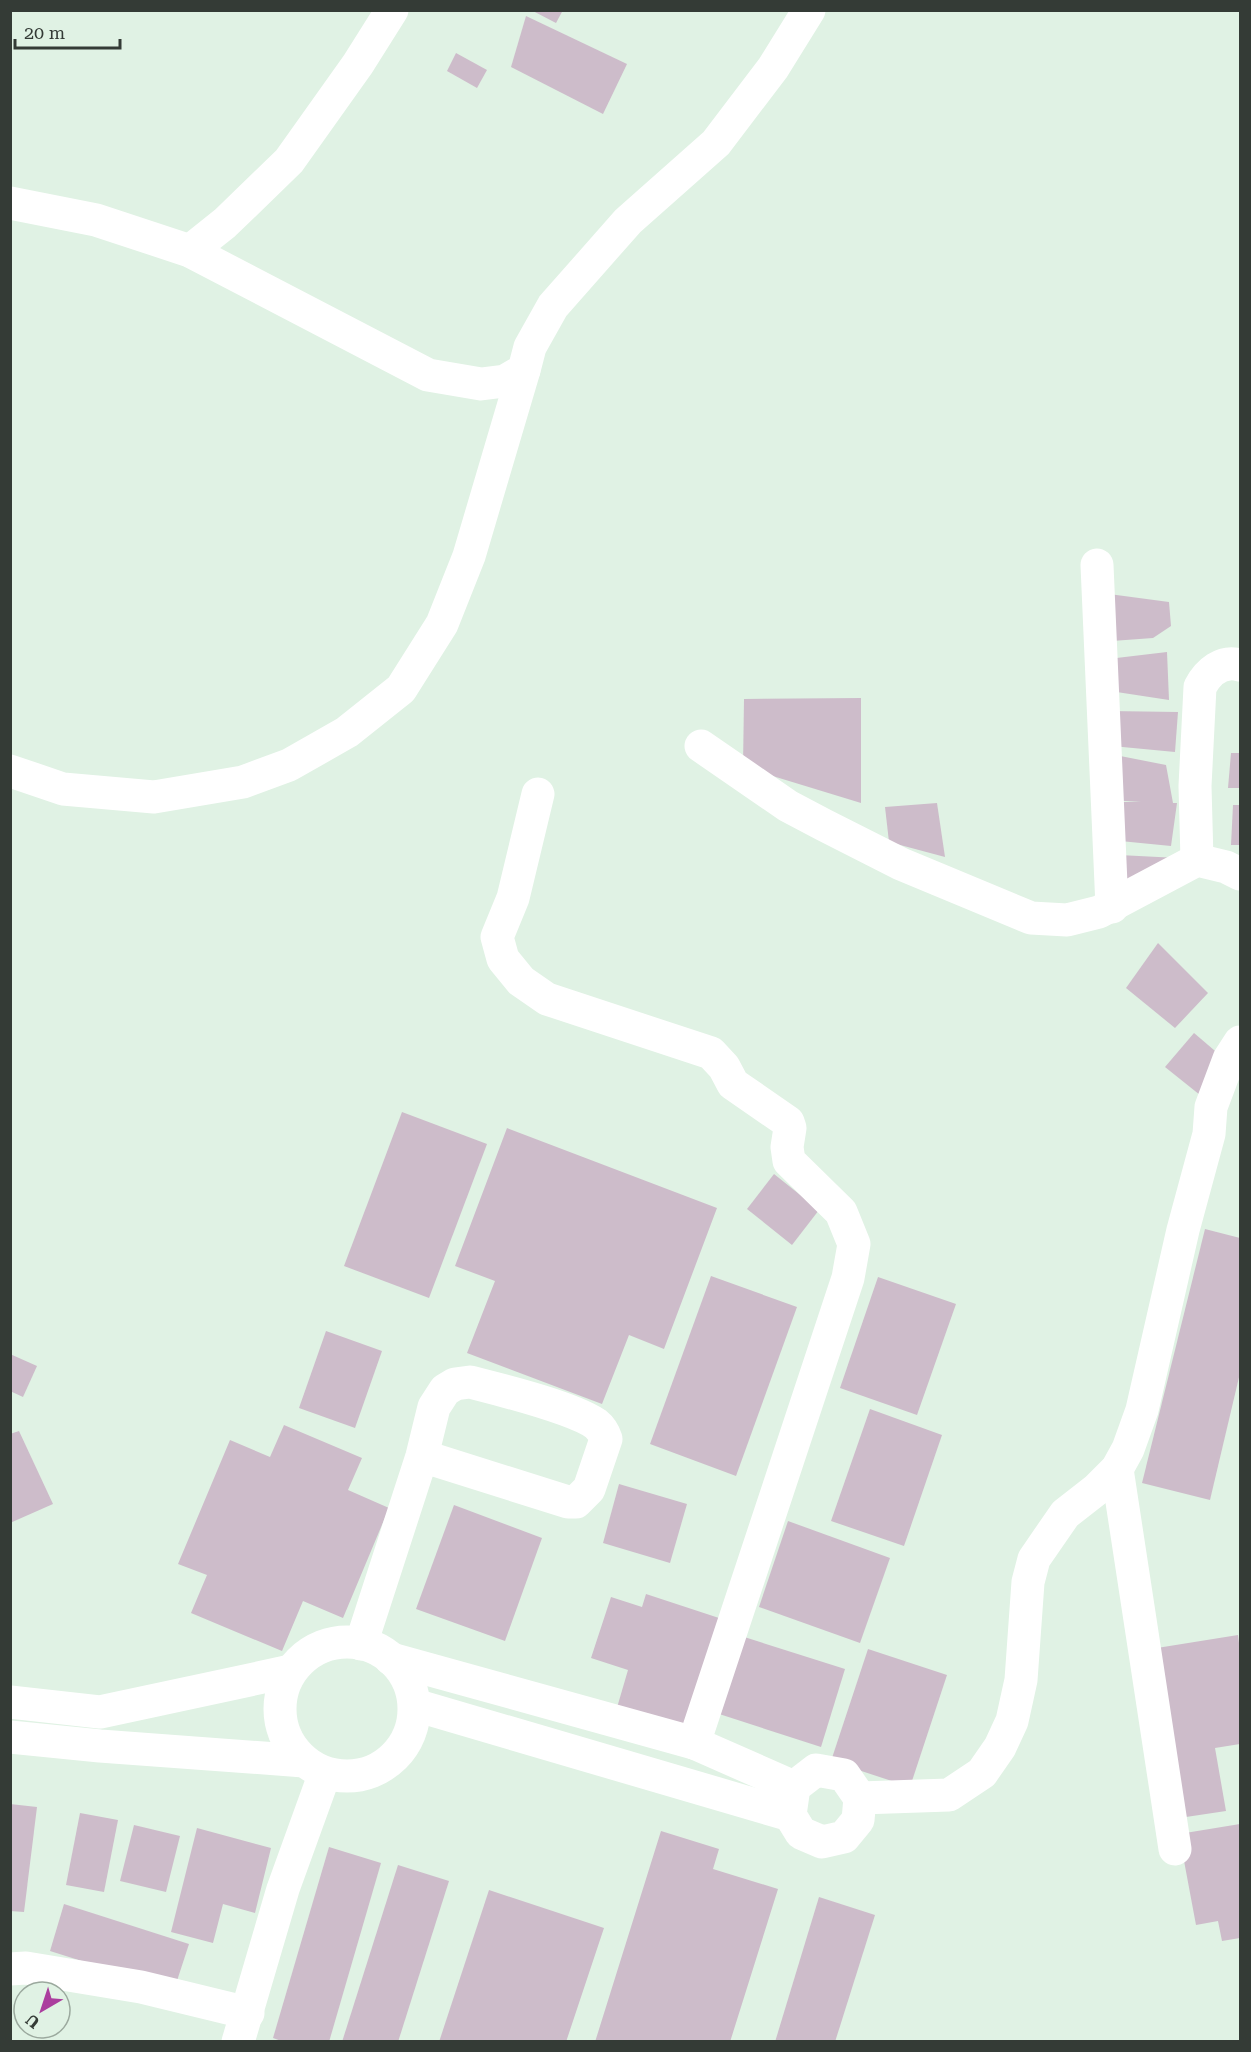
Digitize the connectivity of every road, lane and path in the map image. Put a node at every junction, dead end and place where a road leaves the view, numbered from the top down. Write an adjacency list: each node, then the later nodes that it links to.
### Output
1 (392, 10): 4 (lane)
2 (809, 10): 5 (lane)
3 (10, 203): 4 (lane)
4 (190, 251): 5 (lane)
5 (524, 370): 9 (lane)
6 (1097, 565): 13 (lane)
7 (1240, 665): 11 (lane)
8 (701, 746): 13 (lane)
9 (10, 771)
10 (538, 794): 24 (lane)
11 (1197, 860): 12 (lane); 13 (lane)
12 (1240, 874)
13 (1112, 907)
14 (1240, 1042): 16 (lane)
15 (422, 1456): 15 (lane); 17 (lane)
16 (1117, 1469): 27 (lane); 29 (lane)
17 (361, 1644): 18 (lane); 19 (lane)
18 (391, 1659): 21 (lane); 24 (lane)
19 (291, 1671): 22 (lane); 26 (lane)
20 (10, 1702): 22 (lane)
21 (415, 1705): 26 (lane); 28 (lane)
22 (100, 1712): 25 (lane)
23 (10, 1737): 25 (lane)
24 (694, 1743): 28 (lane)
25 (100, 1746): 26 (lane)
26 (315, 1767): 31 (lane)
27 (860, 1798): 28 (lane); 28 (lane)
28 (792, 1801)
29 (1175, 1849)
30 (10, 1969): 31 (lane)
31 (243, 2027)

